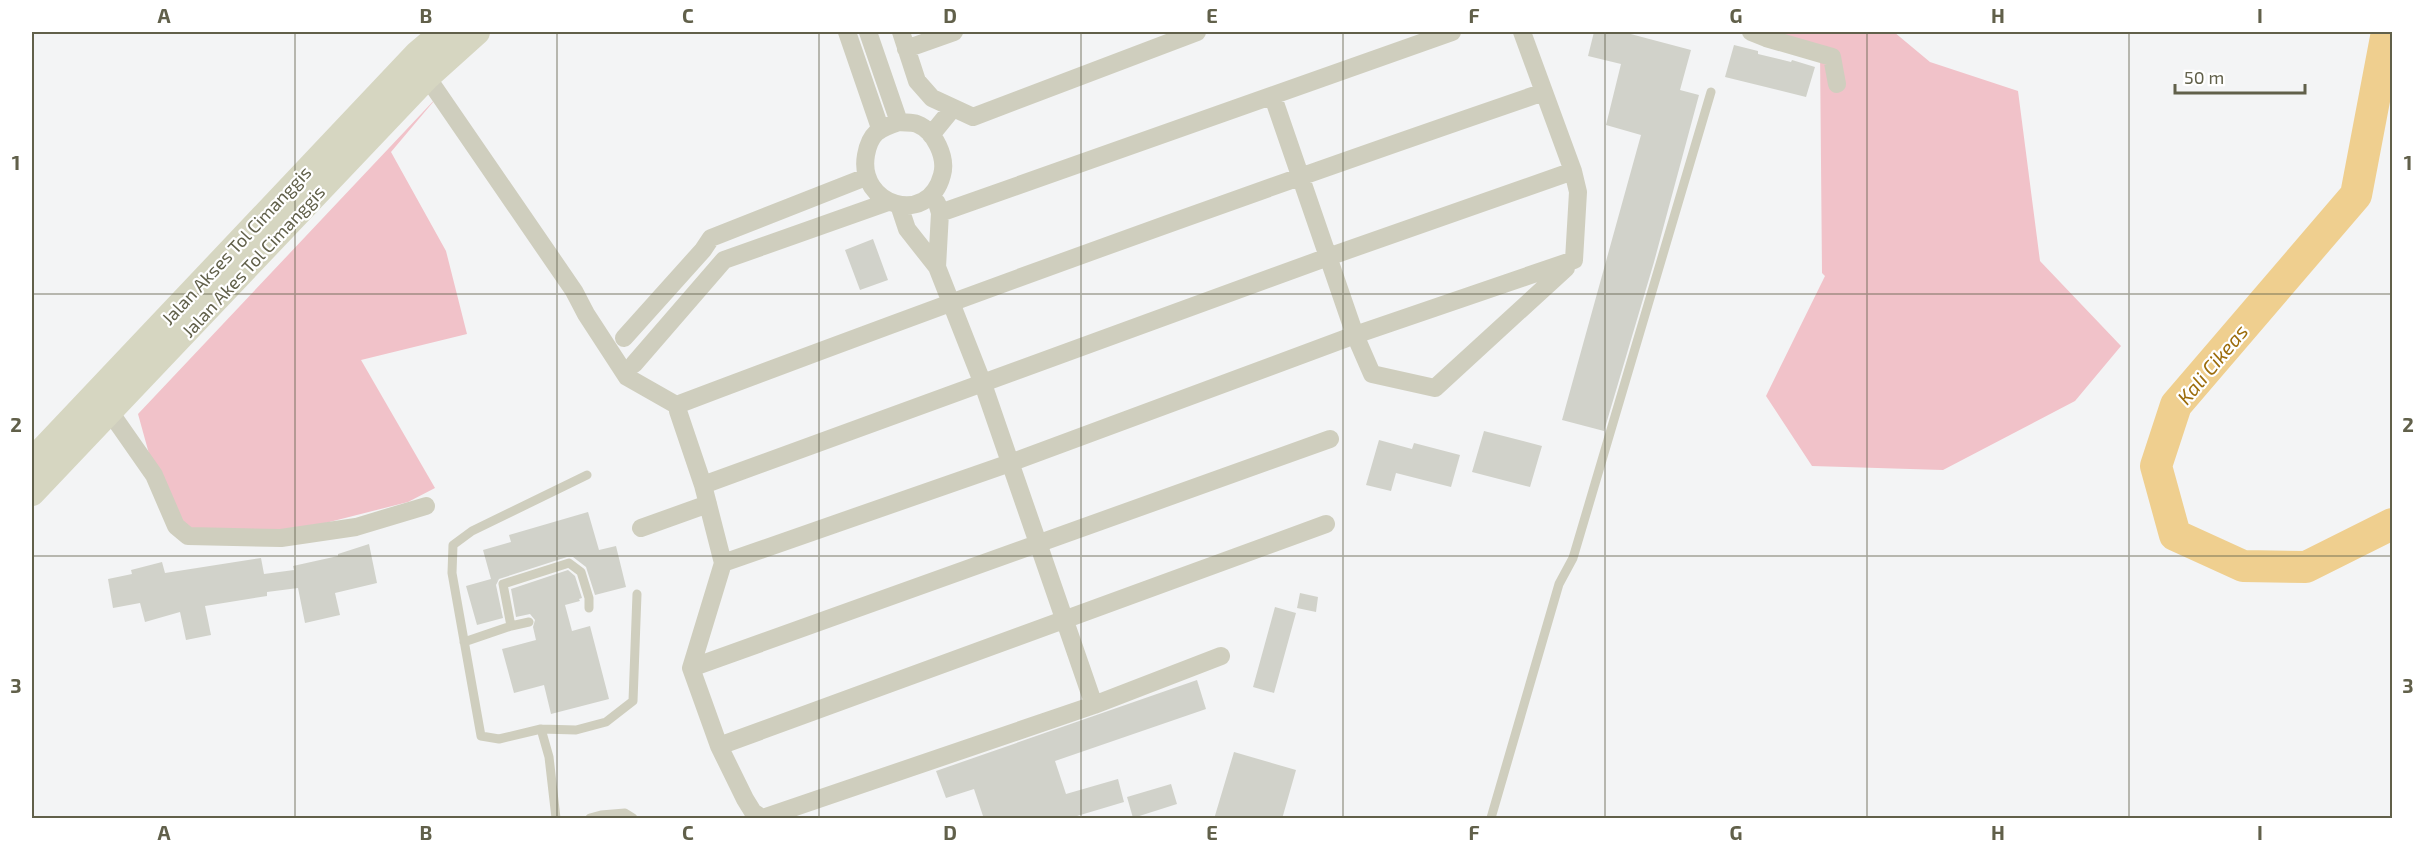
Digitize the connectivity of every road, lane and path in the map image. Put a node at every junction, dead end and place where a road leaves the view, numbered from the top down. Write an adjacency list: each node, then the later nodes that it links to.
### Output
1 (443, 32): 40 (main road, Jalan Akses Tol Cimanggis)
2 (477, 32): 12 (main road, Jalan Akes Tol Cimanggis)
3 (847, 32): 19 (street)
4 (868, 32): 18 (street)
5 (901, 32): 11 (street)
6 (954, 32): 11 (street)
7 (1197, 32): 17 (street)
8 (1452, 32): 16 (street)
9 (1522, 32): 14 (street)
10 (1751, 32): 13 (street)
11 (906, 49): 17 (street)
12 (427, 77): 37 (street); 38 (main road, Jalan Akes Tol Cimanggis)
13 (1837, 84)
14 (1545, 92): 21 (street); 22 (street)
15 (1711, 92): 66 (lane)
16 (1273, 97): 22 (street); 26 (street)
17 (953, 108): 20 (street)
18 (899, 122): 19 (street); 20 (street)
19 (880, 128): 23 (street)
20 (931, 135): 24 (street)
21 (1573, 171): 28 (street); 30 (street)
22 (1300, 175): 28 (street); 32 (street)
23 (866, 177): 25 (street); 27 (street)
24 (933, 194): 25 (street); 26 (street)
25 (894, 203): 29 (street); 31 (street)
26 (940, 213): 31 (street)
27 (711, 237): 29 (street); 34 (street)
28 (1328, 257): 33 (street); 36 (street)
29 (724, 260): 35 (street)
30 (1574, 260): 33 (street); 33 (street)
31 (937, 267): 32 (street)
32 (951, 302): 36 (street); 37 (street)
33 (1355, 335): 41 (street)
34 (624, 338)
35 (634, 364)
36 (982, 384): 41 (street); 43 (street)
37 (678, 406): 43 (street)
38 (110, 412): 44 (main road, Jalan Akes Tol Cimanggis); 46 (street)
39 (1330, 439): 49 (street)
40 (32, 461)
41 (1010, 463): 49 (street); 50 (street)
42 (587, 476): 56 (lane)
43 (703, 485): 45 (street)
44 (32, 494)
45 (708, 504): 48 (street); 50 (street)
46 (426, 506)
47 (1326, 524): 53 (street)
48 (641, 528)
49 (1038, 543): 53 (street); 58 (street)
50 (723, 563): 58 (street)
51 (637, 594): 60 (lane)
52 (589, 608): 55 (lane)
53 (1065, 619): 59 (street); 61 (street)
54 (529, 622): 55 (lane)
55 (511, 626): 56 (lane)
56 (464, 642): 60 (lane)
57 (1221, 656): 59 (street)
58 (691, 668): 61 (street)
59 (1094, 705): 65 (street)
60 (542, 729): 62 (lane)
61 (719, 746): 65 (street)
62 (556, 819)
63 (590, 819): 64 (lane)
64 (633, 819)
65 (762, 819)
66 (1491, 819)

